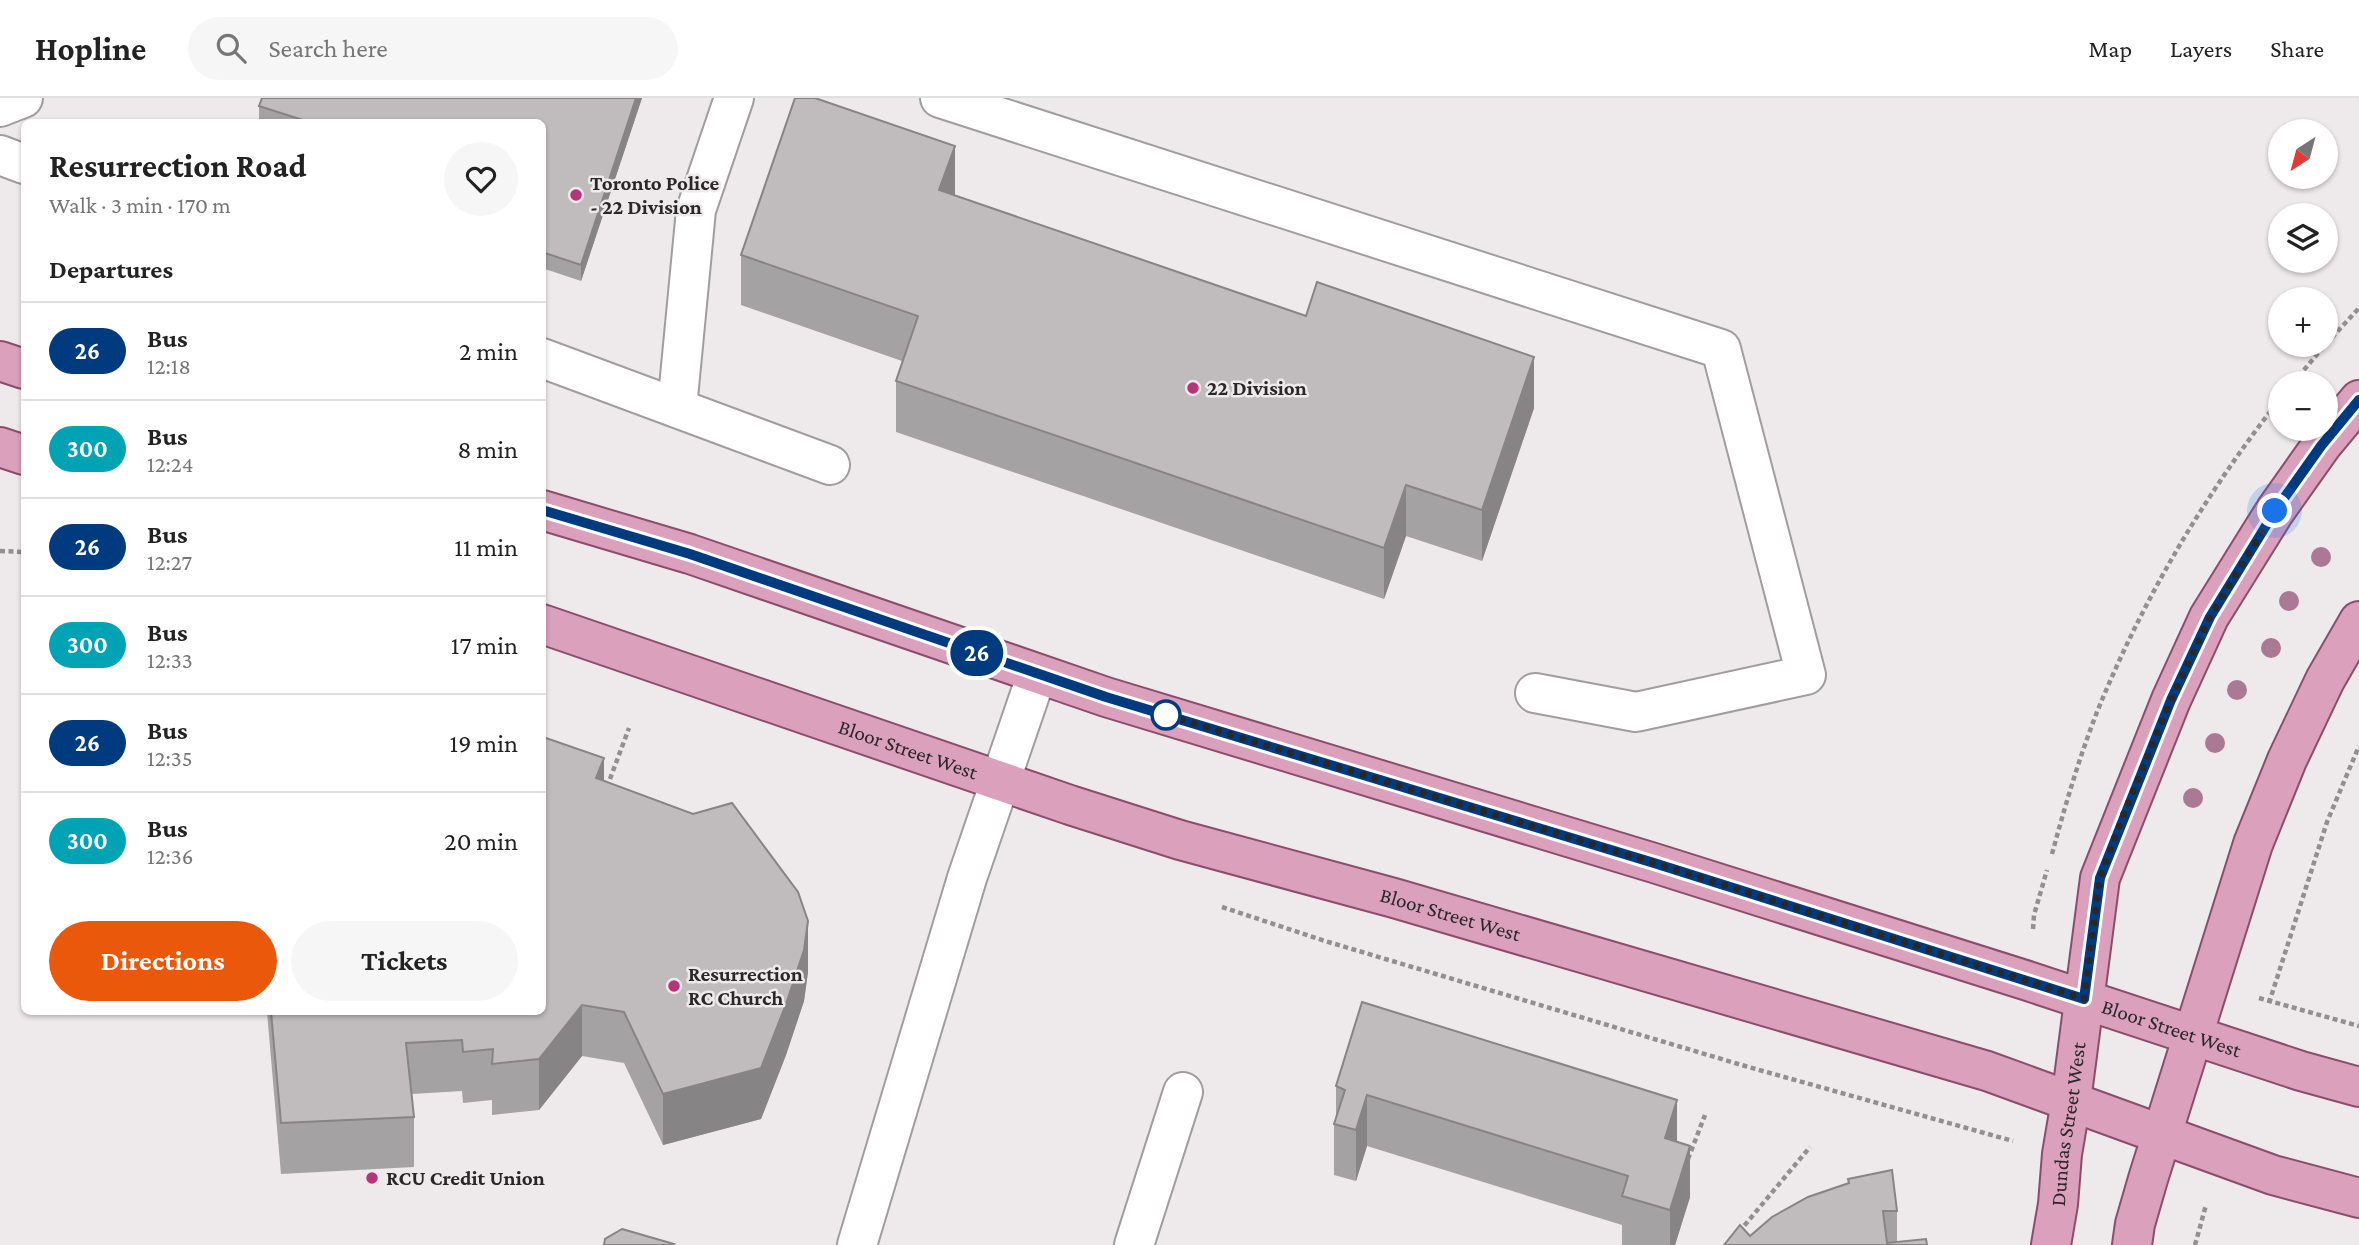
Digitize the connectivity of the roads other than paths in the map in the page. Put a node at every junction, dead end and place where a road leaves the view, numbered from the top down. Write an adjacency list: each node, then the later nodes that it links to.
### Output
1 (23, 98): 4 (street)
2 (734, 98): 11 (street)
3 (940, 98): 19 (street)
4 (0, 107)
5 (0, 155): 6 (street)
6 (21, 163)
7 (546, 359): 11 (street)
8 (0, 362): 9 (main road)
9 (21, 368)
10 (2359, 400): 21 (main road, Dundas Street West)
11 (677, 408): 14 (street)
12 (0, 447): 13 (main road)
13 (21, 454)
14 (830, 465)
15 (546, 511): 18 (main road, Bloor Street West)
16 (2359, 621): 22 (main road)
17 (546, 625): 20 (main road, Bloor Street West)
18 (1037, 674): 20 (street); 21 (main road, Bloor Street West)
19 (1535, 693)
20 (999, 781): 25 (main road, Bloor Street West); 28 (street)
21 (2084, 999): 22 (main road, Bloor Street West); 25 (main road, Dundas Street West)
22 (2193, 1035): 23 (main road, Bloor Street West); 26 (main road)
23 (2359, 1087)
24 (1183, 1092): 29 (street)
25 (2071, 1101): 26 (main road, Bloor Street West); 30 (main road, Dundas Street West)
26 (2162, 1134): 27 (main road, Bloor Street West); 31 (main road)
27 (2359, 1198)
28 (858, 1245)
29 (1134, 1245)
30 (2051, 1245)
31 (2133, 1245)

